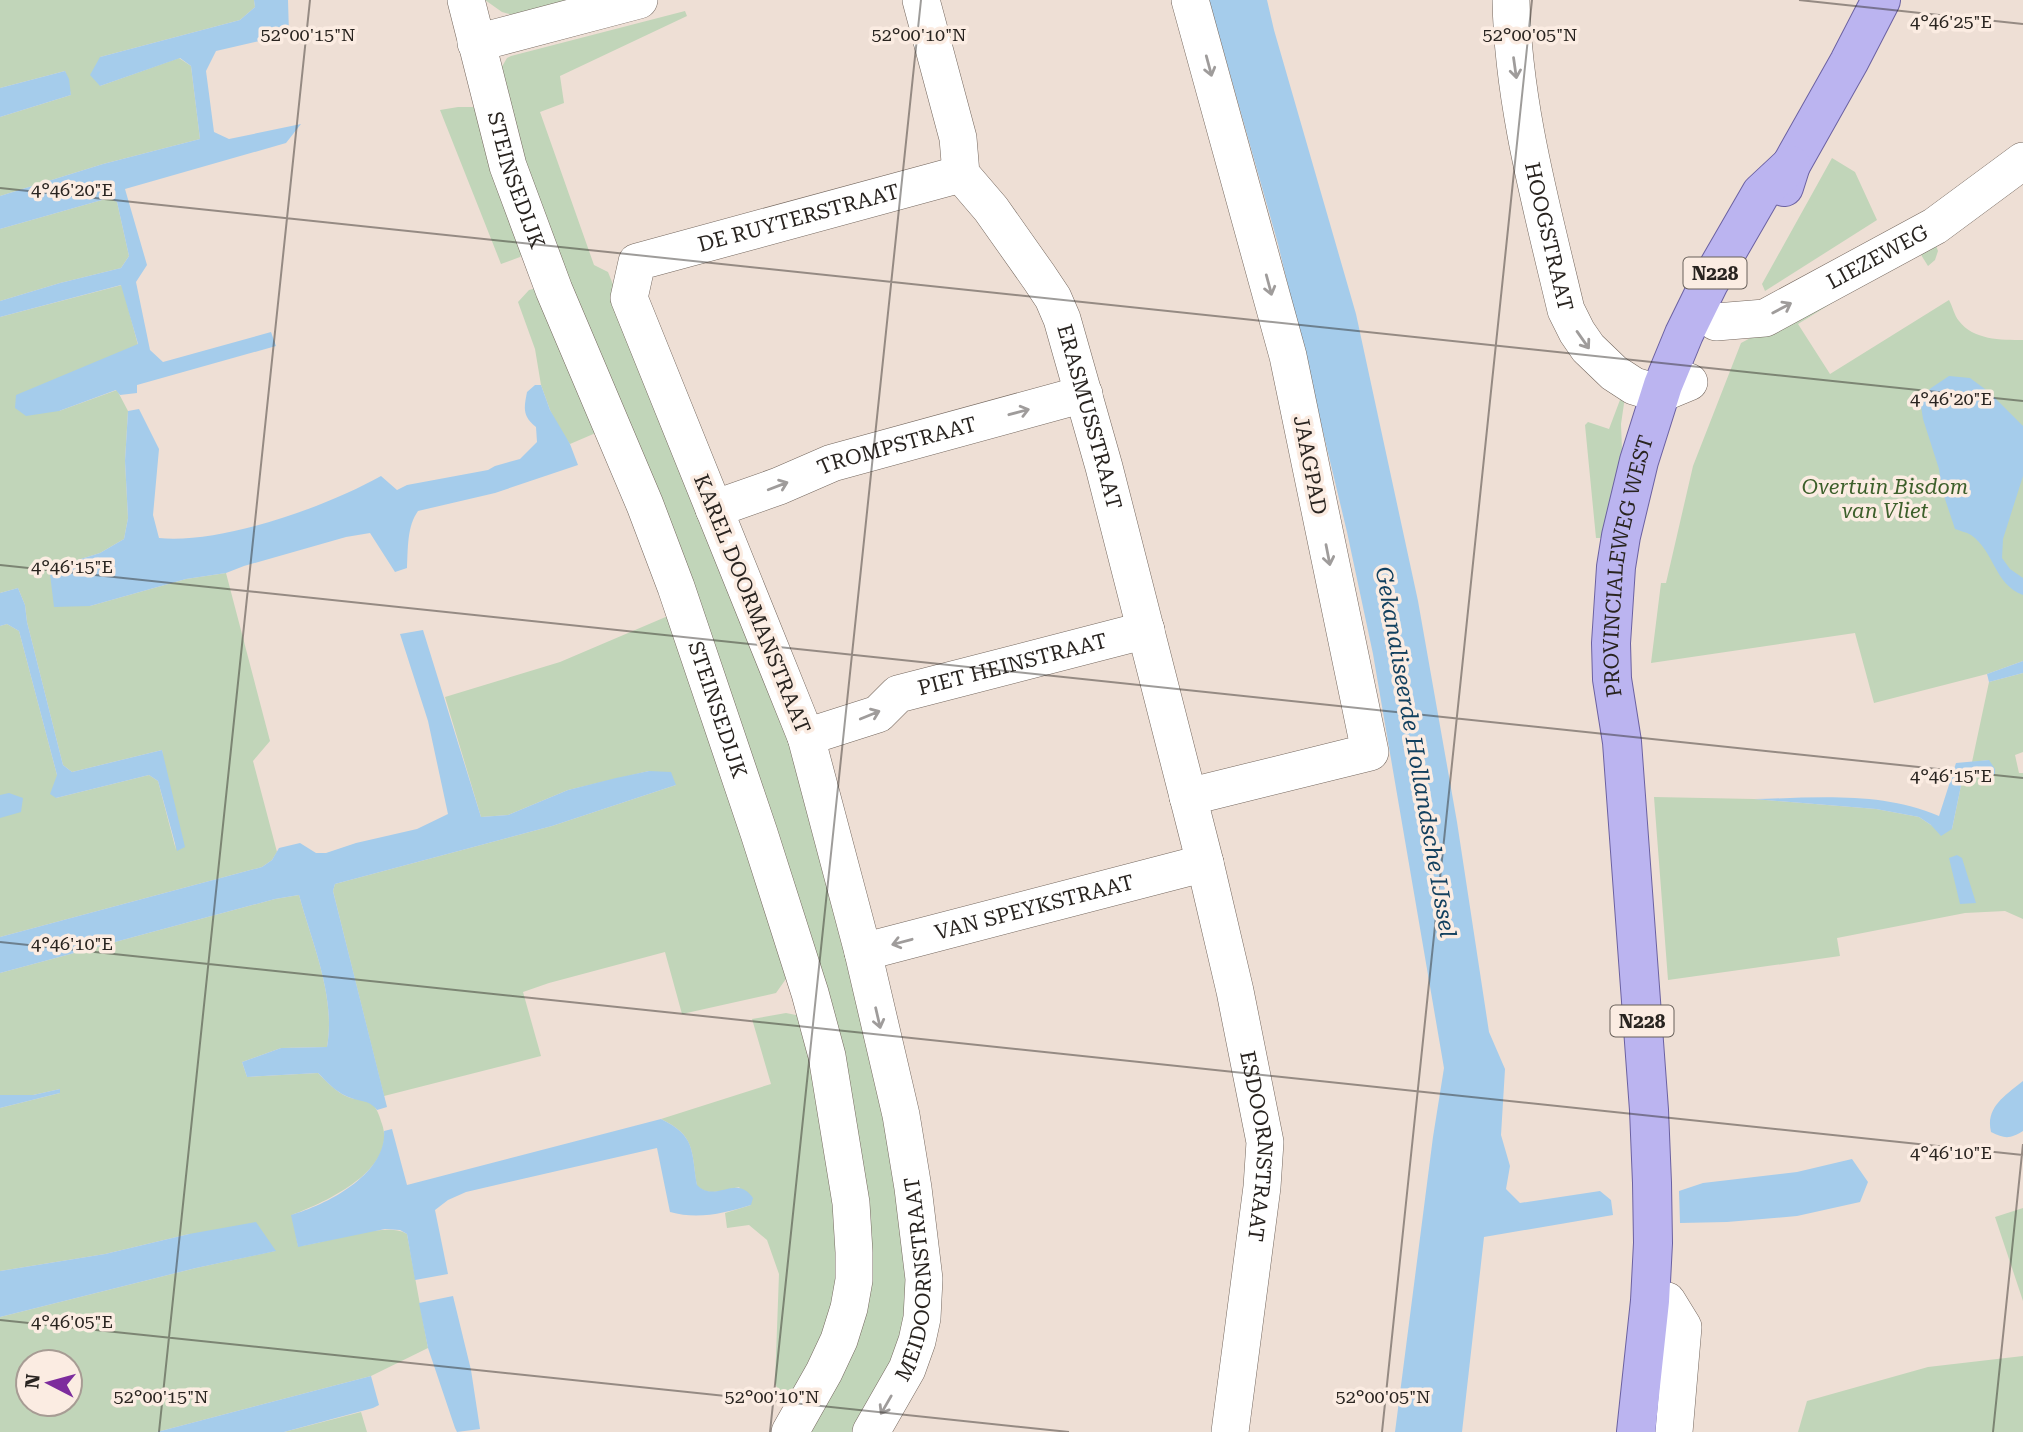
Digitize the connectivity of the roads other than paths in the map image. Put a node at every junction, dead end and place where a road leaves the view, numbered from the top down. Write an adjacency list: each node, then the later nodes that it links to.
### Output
1 (466, 0): 7 (street, STEINSEDIJK)
2 (639, 0): 7 (street)
3 (921, 0): 10 (street)
4 (1191, 0): 18 (street, JAAGPAD, one-way to 18)
5 (1511, 0): 13 (street, HOOGSTRAAT, one-way to 13)
6 (1881, 0): 9 (main road, N228)
7 (476, 43): 22 (street, STEINSEDIJK)
8 (2023, 161): 12 (street, LIEZEWEG, one-way to 8)
9 (1791, 164): 12 (main road, N228); 13 (main road, N228)
10 (961, 174): 11 (street, DE RUYTERSTRAAT); 14 (street, ERASMUSSTRAAT)
11 (637, 262): 15 (street, KAREL DOORMANSTRAAT)
12 (1716, 322): 13 (main road, N228)
13 (1675, 388): 21 (main road, PROVINCIALEWEG WEST / N228)
14 (1084, 394): 15 (street, TROMPSTRAAT, one-way to 14); 16 (street, ERASMUSSTRAAT)
15 (714, 509): 17 (street, KAREL DOORMANSTRAAT)
16 (1146, 630): 17 (street, PIET HEINSTRAAT, one-way to 16); 18 (street, ERASMUSSTRAAT)
17 (806, 737): 20 (street, KAREL DOORMANSTRAAT)
18 (1188, 797): 19 (street, ERASMUSSTRAAT)
19 (1205, 863): 20 (street, VAN SPEYKSTRAAT, one-way to 20); 24 (street, ESDOORNSTRAAT)
20 (863, 952): 23 (street, MEIDOORNSTRAAT, one-way to 23)
21 (1650, 1301): 25 (main road, PROVINCIALEWEG WEST / N228); 26 (street)
22 (790, 1432)
23 (871, 1432)
24 (1230, 1432)
25 (1636, 1432)
26 (1674, 1432)

